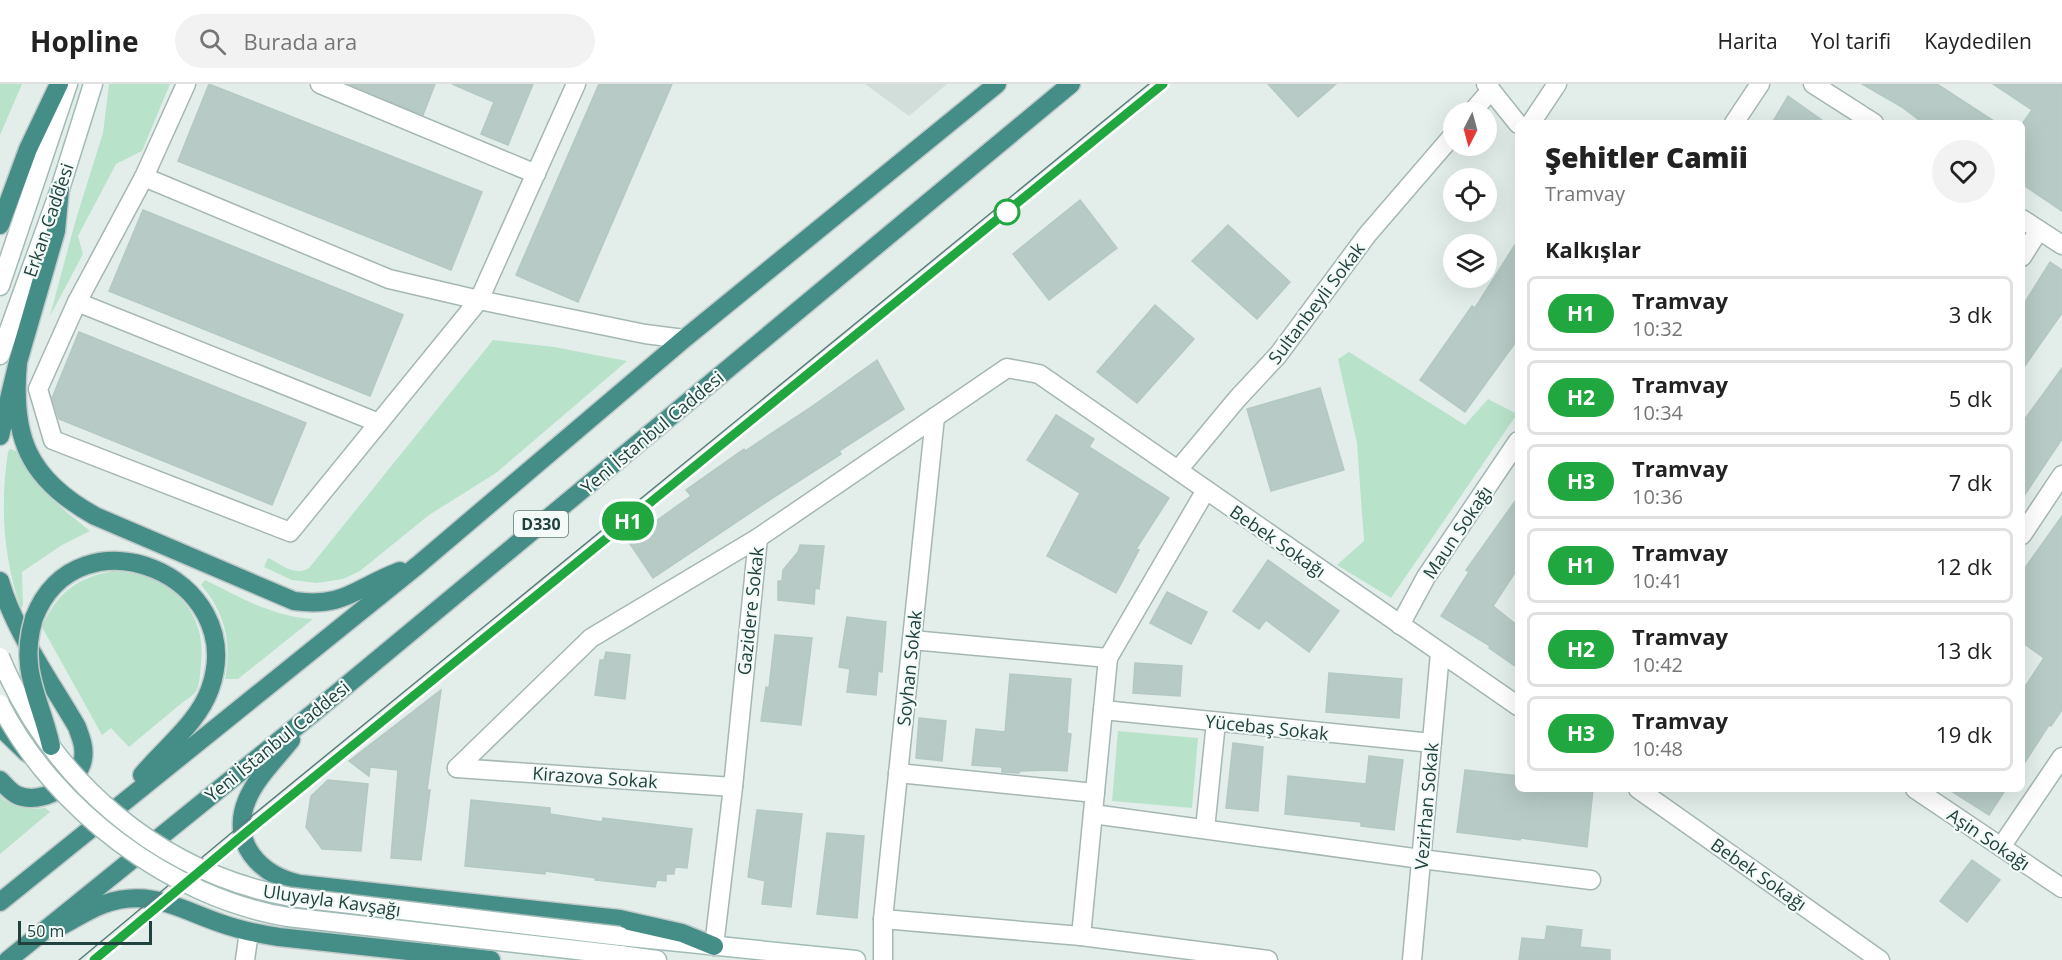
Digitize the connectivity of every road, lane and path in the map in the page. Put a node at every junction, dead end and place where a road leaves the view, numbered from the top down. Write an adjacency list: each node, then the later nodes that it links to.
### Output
1 (58, 84): 23 (highway)
2 (68, 84): 27 (street, Erkan Caddesi)
3 (93, 84): 21 (street, Erkan Caddesi)
4 (186, 84): 20 (street)
5 (320, 84): 19 (street)
6 (576, 84): 19 (street)
7 (997, 84): 30 (highway, D330)
8 (1071, 84): 53 (highway, Yeni İstanbul Caddesi / D330)
9 (1557, 84): 15 (street)
10 (1760, 84): 16 (street)
11 (1814, 84): 17 (street)
12 (1488, 87): 13 (street); 14 (street)
13 (1478, 102)
14 (1515, 120)
15 (1533, 120)
16 (1736, 120)
17 (1869, 120)
18 (1443, 147): 38 (street, Sultanbeyli Sokak)
19 (536, 174): 28 (street)
20 (144, 177): 28 (street); 29 (street)
21 (60, 189): 31 (street, Erkan Caddesi); 32 (highway)
22 (2025, 221): 24 (street)
23 (0, 225)
24 (2039, 230): 25 (street); 26 (street)
25 (2062, 245)
26 (2025, 252)
27 (0, 286)
28 (479, 300): 30 (street); 35 (street)
29 (77, 302): 35 (street); 35 (street)
30 (684, 339): 43 (highway, D330)
31 (0, 355)
32 (18, 362): 36 (highway); 43 (highway)
33 (1040, 374): 34 (street, Gazidere Sokak); 38 (street, Bebek Sokağı)
34 (935, 417): 42 (street, Gazidere Sokak); 46 (street, Soyhan Sokak)
35 (379, 423)
36 (0, 436)
37 (1515, 445): 45 (street, Maun Sokağı)
38 (1178, 470): 40 (street, Bebek Sokağı)
39 (2062, 475): 41 (street)
40 (1206, 490): 45 (street, Bebek Sokağı); 49 (street)
41 (2025, 530)
42 (758, 538): 62 (street, Gazidere Sokak); 62 (street, Kirazova Sokak)
43 (418, 565): 66 (highway, D330)
44 (0, 581): 61 (highway)
45 (1400, 625): 47 (street, Bebek Sokağı)
46 (912, 640): 49 (street); 60 (street, Soyhan Sokak)
47 (1440, 653): 51 (street, Bebek Sokağı); 56 (street, Vezirhan Sokak)
48 (0, 657): 57 (street, Uluyayla Kavşağı, bridge)
49 (1108, 658): 52 (street)
50 (0, 704): 58 (street, Uluyayla Kavşağı, bridge)
51 (1515, 704)
52 (1103, 710): 54 (street, Yücebaş Sokak); 65 (street)
53 (312, 714): 71 (highway); 78 (highway, Yeni İstanbul Caddesi / D330)
54 (1216, 722): 56 (street, Yücebaş Sokak); 68 (street)
55 (0, 728): 58 (highway, bridge)
56 (1432, 743): 70 (street, Vezirhan Sokak)
57 (51, 746): 66 (highway, bridge); 79 (street, Uluyayla Kavşağı, bridge)
58 (35, 759): 83 (street, Uluyayla Kavşağı, bridge)
59 (2059, 767): 69 (street)
60 (898, 773): 65 (street); 75 (street, Soyhan Sokak)
61 (0, 780)
62 (733, 787): 79 (street, Gazidere Sokak)
63 (1642, 792): 88 (street, Bebek Sokağı)
64 (1919, 792): 69 (street, Aşin Sokağı)
65 (1095, 793): 67 (street)
66 (122, 802): 74 (highway, D330)
67 (1093, 814): 68 (street); 77 (street)
68 (1205, 829): 70 (street)
69 (2001, 847): 73 (street, Aşin Sokağı)
70 (1421, 859): 72 (street); 87 (street, Vezirhan Sokak)
71 (268, 872): 76 (highway); 76 (highway); 79 (highway)
72 (1591, 880)
73 (2062, 888)
74 (0, 902)
75 (883, 919): 77 (street); 85 (street, Soyhan Sokak)
76 (249, 932): 78 (highway); 81 (street); 82 (highway)
77 (1082, 936): 86 (street)
78 (29, 942): 80 (highway, Yeni İstanbul Caddesi / D330)
79 (714, 946): 84 (street, Uluyayla Kavşağı)
80 (8, 960)
81 (245, 960)
82 (491, 960)
83 (657, 960)
84 (856, 960)
85 (883, 960)
86 (1268, 960)
87 (1412, 960)
88 (1880, 960)

